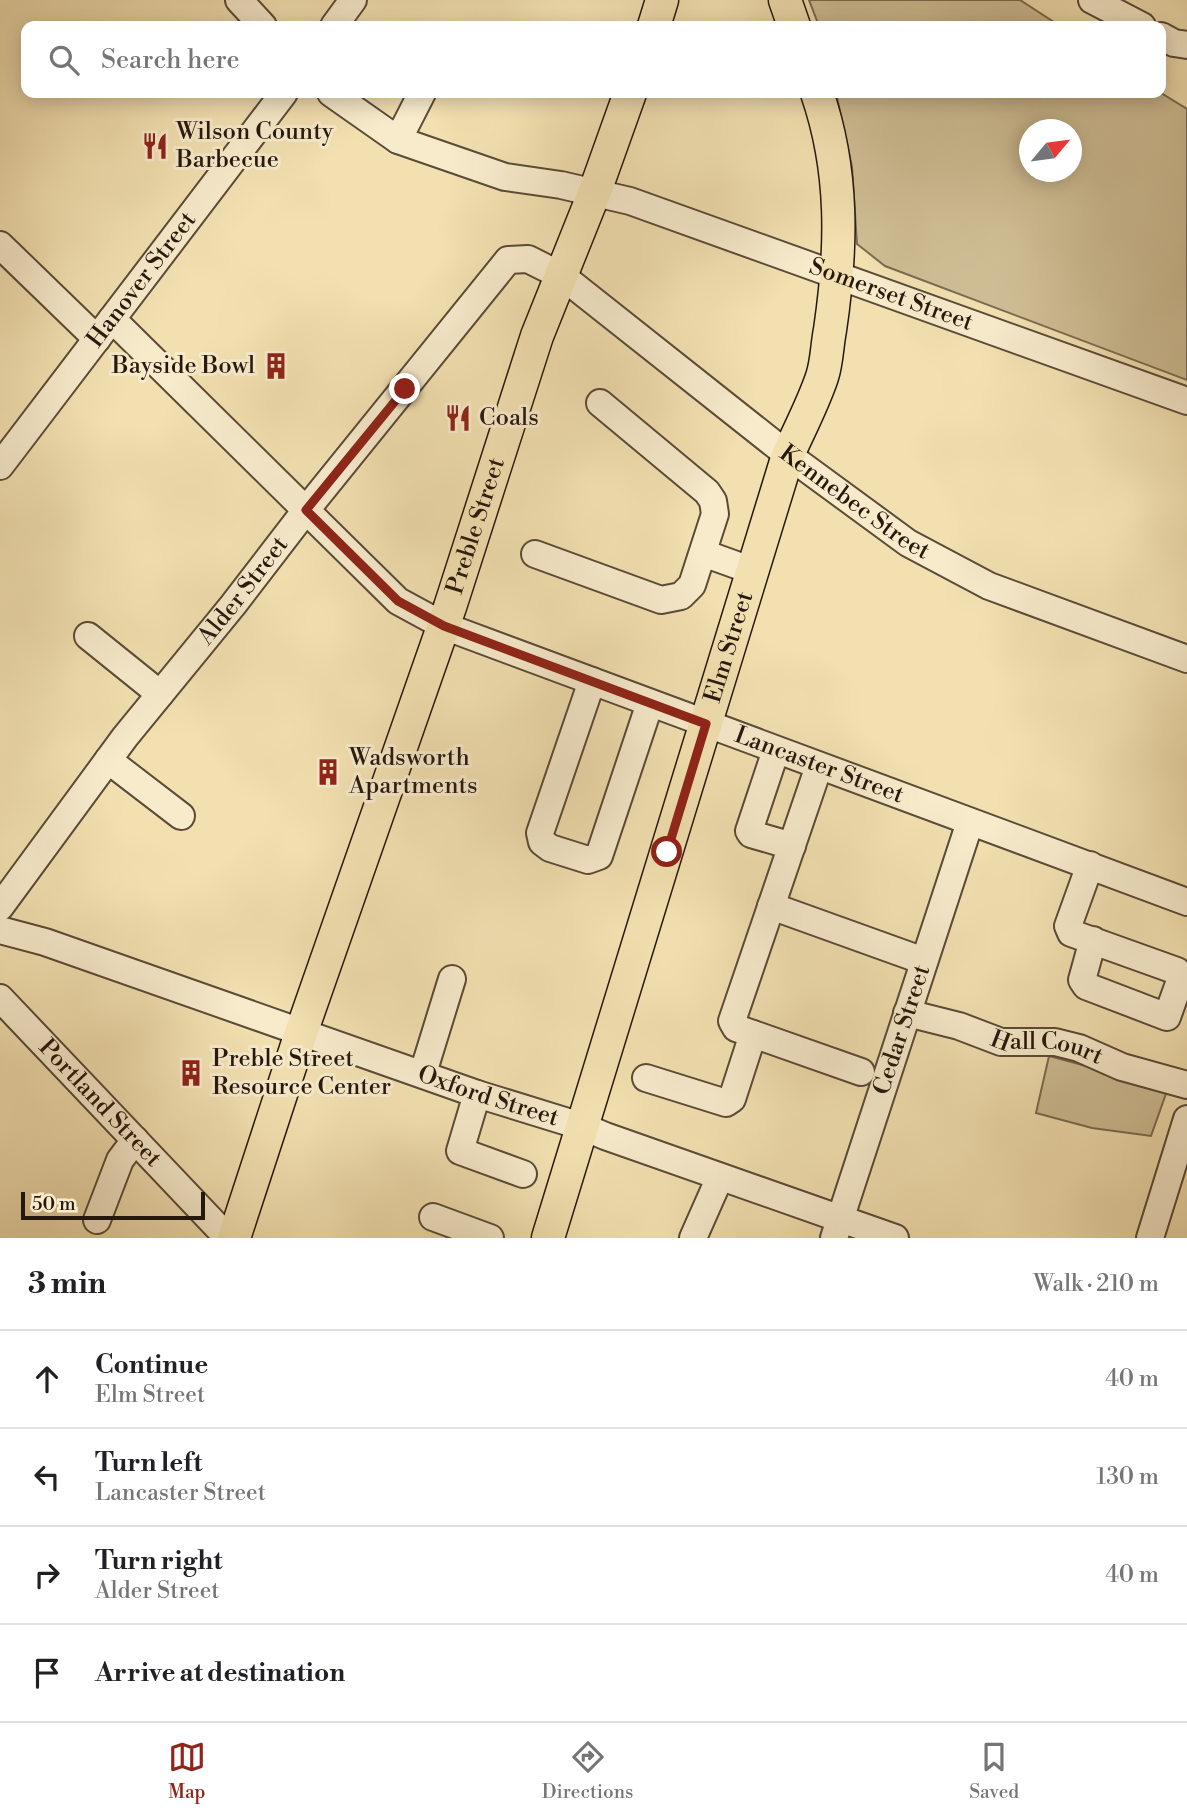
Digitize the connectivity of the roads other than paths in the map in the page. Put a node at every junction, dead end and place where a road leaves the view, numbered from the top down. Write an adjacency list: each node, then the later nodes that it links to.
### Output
1 (239, 0): 5 (street)
2 (662, 0): 6 (main road)
3 (785, 0): 7 (main road)
4 (1092, 0): 8 (street)
5 (258, 21)
6 (656, 21)
7 (792, 21)
8 (1132, 21)
9 (1166, 39): 10 (street)
10 (1187, 45)
11 (280, 98): 21 (street, Hanover Street)
12 (338, 98): 16 (street)
13 (419, 98): 16 (street)
14 (628, 98): 17 (main road, Preble Street)
15 (818, 98): 20 (main road, Elm Street)
16 (398, 140): 17 (street)
17 (595, 191): 19 (main road, Preble Street); 20 (street, Somerset Street)
18 (0, 245): 21 (street, Lancaster Street)
19 (562, 275): 24 (street, Kennebec Street); 26 (street, Alder Street); 30 (main road, Preble Street)
20 (836, 275): 22 (street, Somerset Street); 24 (main road, Elm Street)
21 (104, 329): 25 (street, Hanover Street); 26 (street, Lancaster Street)
22 (1187, 401)
23 (600, 403): 27 (street)
24 (788, 455): 29 (main road, Elm Street); 32 (street, Kennebec Street)
25 (0, 466)
26 (306, 510): 30 (street, Lancaster Street); 34 (street, Alder Street)
27 (703, 553): 28 (street); 29 (street)
28 (535, 554)
29 (753, 571): 36 (main road, Elm Street)
30 (444, 626): 33 (street, Lancaster Street); 53 (main road, Preble Street)
31 (88, 636): 34 (street)
32 (1187, 659)
33 (592, 681): 35 (street, Lancaster Street); 35 (street)
34 (160, 694): 38 (street, Alder Street)
35 (650, 703): 36 (street, Lancaster Street)
36 (706, 724): 37 (street, Lancaster Street); 61 (main road, Elm Street)
37 (776, 750): 39 (street, Lancaster Street); 42 (street)
38 (108, 760): 40 (street); 46 (street, Alder Street)
39 (819, 766): 41 (street, Lancaster Street); 42 (street)
40 (181, 816)
41 (970, 822): 43 (street, Lancaster Street); 49 (street, Cedar Street)
42 (792, 846): 45 (street)
43 (1090, 865): 44 (street, Lancaster Street); 48 (street)
44 (1187, 902)
45 (771, 906): 49 (street); 54 (street)
46 (0, 907)
47 (0, 930): 53 (street, Oxford Street)
48 (1093, 940)
49 (924, 961): 52 (street, Cedar Street)
50 (452, 979): 56 (street)
51 (0, 998): 62 (street, Portland Street)
52 (907, 1013): 58 (street, Hall Court); 67 (street, Cedar Street)
53 (301, 1033): 56 (street, Oxford Street); 69 (main road, Preble Street)
54 (752, 1034): 55 (street); 57 (street)
55 (861, 1072)
56 (423, 1073): 59 (street, Oxford Street)
57 (646, 1078)
58 (1187, 1085)
59 (477, 1094): 61 (street, Oxford Street); 63 (street)
60 (1187, 1119): 74 (street)
61 (584, 1127): 64 (street, Oxford Street); 71 (main road, Elm Street)
62 (135, 1140): 66 (street); 68 (street, Portland Street)
63 (523, 1174)
64 (720, 1177): 67 (street, Oxford Street); 72 (street)
65 (433, 1217): 70 (street)
66 (97, 1220)
67 (837, 1228): 73 (street, Oxford Street)
68 (228, 1238)
69 (234, 1238)
70 (490, 1238)
71 (548, 1238)
72 (693, 1238)
73 (895, 1238)
74 (1150, 1238)

